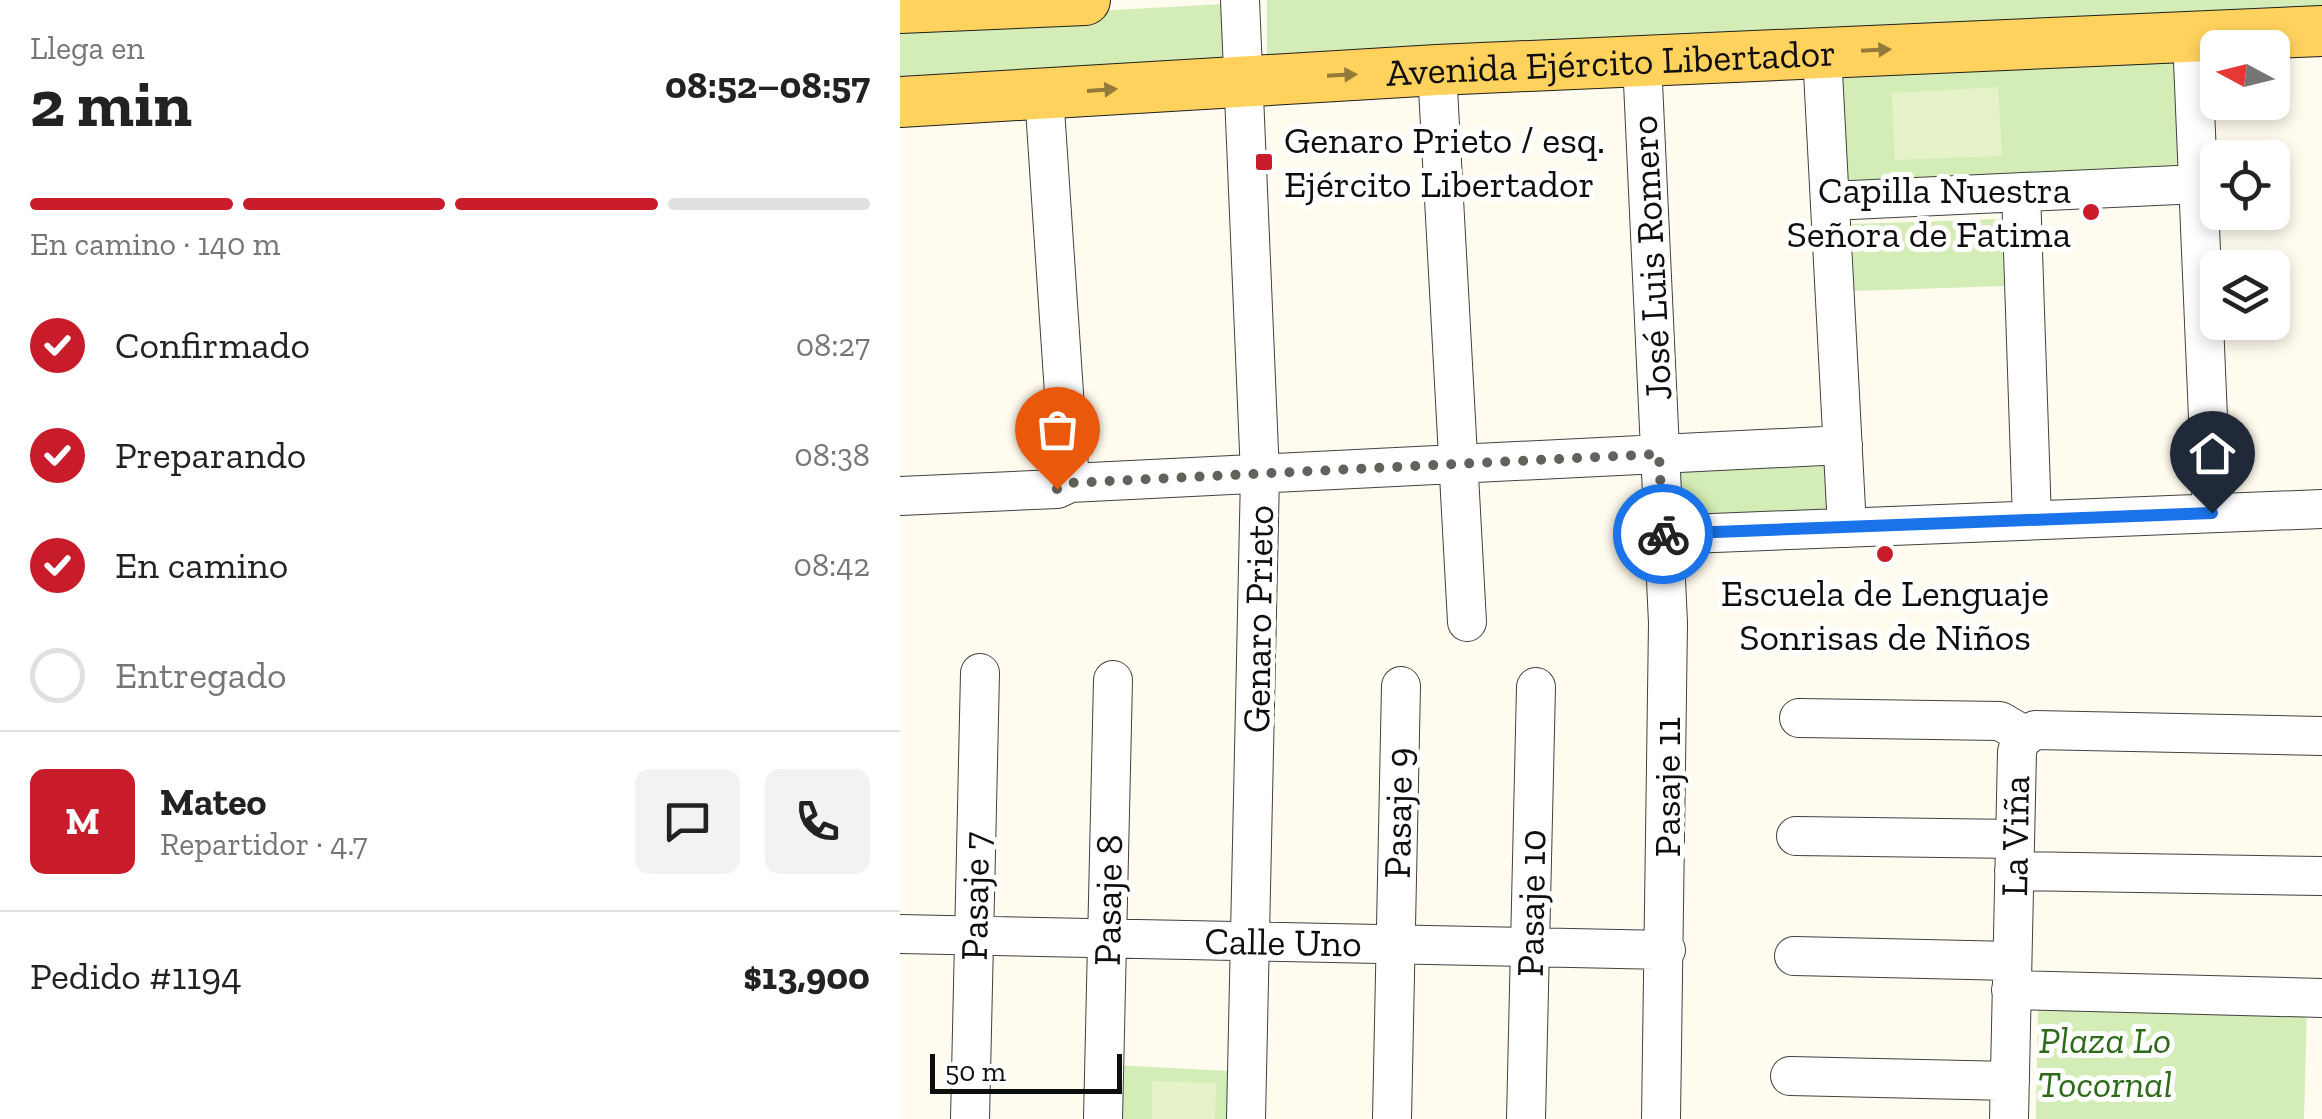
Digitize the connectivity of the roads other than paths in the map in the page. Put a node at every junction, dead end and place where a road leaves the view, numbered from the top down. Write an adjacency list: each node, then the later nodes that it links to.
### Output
1 (1240, 0): 9 (street, Genaro Prieto)
2 (1056, 1): 3 (main road)
3 (900, 8)
4 (2322, 31): 5 (main road, Avenida Ejército Libertador)
5 (2192, 36): 6 (main road, Avenida Ejército Libertador, one-way to 5); 12 (street)
6 (1822, 53): 7 (main road, Avenida Ejército Libertador); 14 (street)
7 (1642, 61): 8 (main road, Avenida Ejército Libertador); 16 (street, José Luis Romero)
8 (1437, 70): 9 (main road, Avenida Ejército Libertador, one-way to 8); 17 (street)
9 (1244, 81): 10 (main road, Avenida Ejército Libertador, one-way to 9); 18 (street, Genaro Prieto)
10 (1044, 94): 11 (main road, Avenida Ejército Libertador); 19 (street)
11 (900, 102)
12 (2198, 184): 13 (street); 22 (street)
13 (2021, 192): 14 (street); 23 (street)
14 (1830, 201): 15 (street)
15 (1843, 445): 16 (street); 24 (street)
16 (1659, 454): 17 (street); 25 (street, Pasaje 11)
17 (1459, 464): 18 (street); 26 (street)
18 (1260, 475): 19 (street); 40 (street, Genaro Prieto)
19 (1070, 483): 20 (street)
20 (900, 496)
21 (2322, 508): 22 (street)
22 (2212, 513): 23 (street)
23 (2032, 520): 24 (street)
24 (1848, 528): 25 (street)
25 (1663, 535): 43 (street, Pasaje 11)
26 (1467, 622)
27 (980, 673): 38 (street, Pasaje 7)
28 (1113, 680): 39 (street, Pasaje 8)
29 (1401, 686): 41 (street, Pasaje 9)
30 (1536, 687): 42 (street, Pasaje 10)
31 (1799, 718): 32 (street)
32 (2024, 735): 33 (street, La Viña); 35 (street, La Viña)
33 (2322, 736)
34 (1796, 836): 35 (street)
35 (2014, 855): 36 (street); 45 (street, La Viña)
36 (2322, 876)
37 (900, 934): 38 (street, Calle Uno)
38 (974, 935): 39 (street, Calle Uno); 49 (street, Pasaje 7)
39 (1107, 938): 40 (street, Calle Uno); 50 (street, Pasaje 8)
40 (1251, 941): 41 (street, Calle Uno); 51 (street, Genaro Prieto)
41 (1396, 944): 42 (street, Calle Uno); 52 (street, Pasaje 9)
42 (1530, 948): 43 (street, Calle Uno); 53 (street, Pasaje 10)
43 (1666, 950): 54 (street, Pasaje 11)
44 (1794, 956): 45 (street)
45 (2012, 976): 46 (street); 48 (street, La Viña)
46 (2322, 998)
47 (1790, 1076): 48 (street)
48 (2010, 1081): 55 (street, La Viña)
49 (970, 1119)
50 (1103, 1119)
51 (1246, 1119)
52 (1392, 1119)
53 (1526, 1119)
54 (1662, 1119)
55 (2009, 1119)

